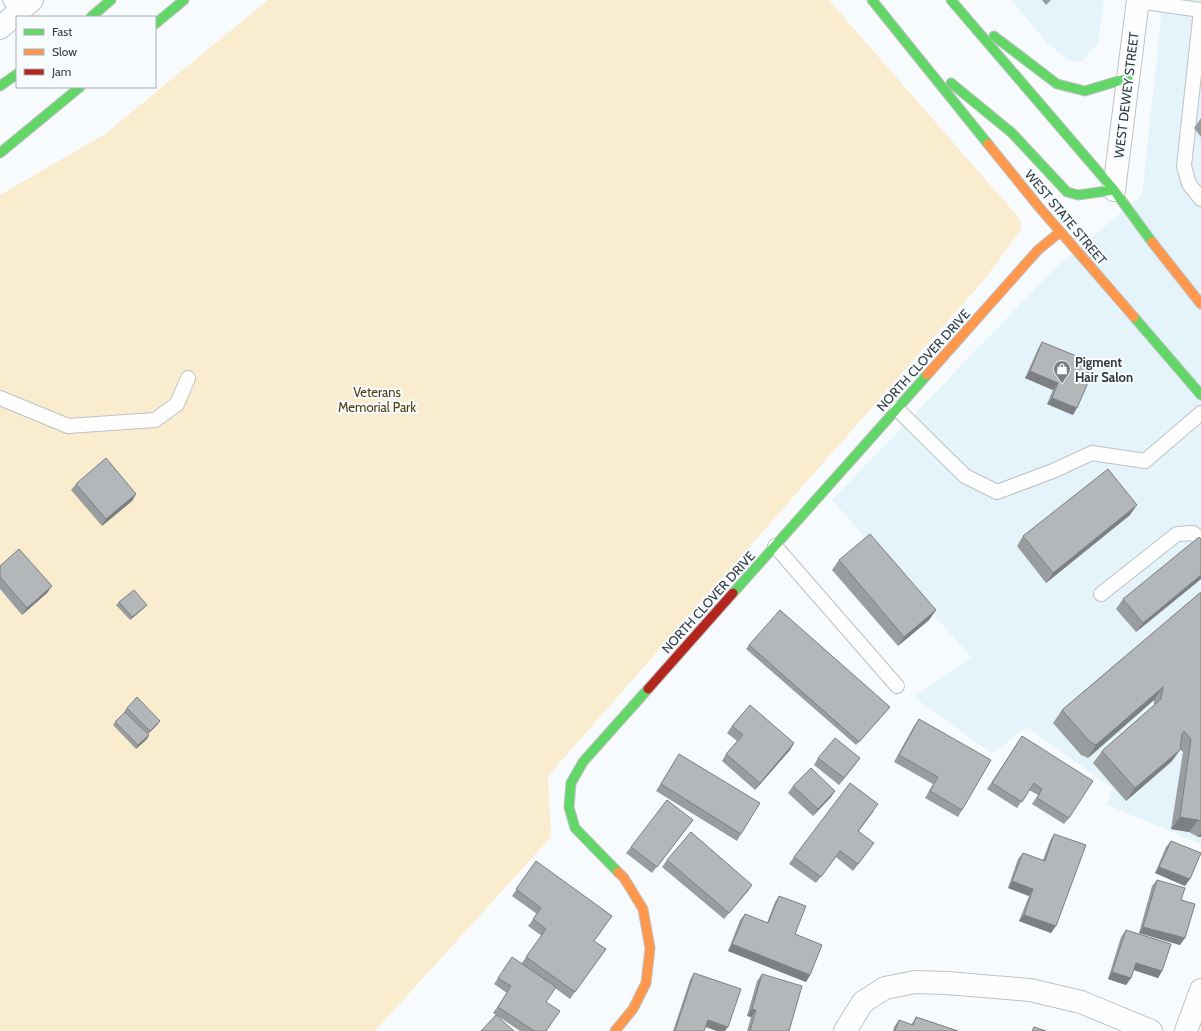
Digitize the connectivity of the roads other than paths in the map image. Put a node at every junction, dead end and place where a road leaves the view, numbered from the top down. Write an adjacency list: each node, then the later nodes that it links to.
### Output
1 (111, 0): 8 (main road)
2 (184, 0): 9 (main road)
3 (872, 0): 12 (main road, WEST STATE STREET)
4 (951, 0): 7 (main road)
5 (1138, 0): 11 (lane); 14 (street, WEST DEWEY STREET)
6 (21, 4): 10 (street)
7 (957, 8): 14 (main road); 18 (main road)
8 (92, 16)
9 (156, 23)
10 (0, 28)
11 (1199, 44): 19 (lane)
12 (915, 53): 18 (main road, WEST STATE STREET); 20 (main road, WEST STATE STREET)
13 (16, 75): 15 (main road)
14 (1128, 78): 18 (street, WEST DEWEY STREET)
15 (0, 86)
16 (79, 88): 17 (main road)
17 (0, 154)
18 (1114, 190): 21 (main road)
19 (1201, 199)
20 (1060, 232): 23 (main road, WEST STATE STREET); 25 (main road, NORTH CLOVER DRIVE)
21 (1200, 299)
22 (188, 378): 24 (lane)
23 (1201, 395)
24 (0, 398)
25 (897, 409): 26 (lane); 28 (main road, NORTH CLOVER DRIVE)
26 (1201, 413)
27 (1201, 540): 29 (lane)
28 (775, 546): 30 (lane); 32 (main road, NORTH CLOVER DRIVE)
29 (1101, 594)
30 (897, 686)
31 (1201, 990): 35 (street)
32 (615, 1031)
33 (845, 1031): 34 (street)
34 (1151, 1031)
35 (1186, 1031)

